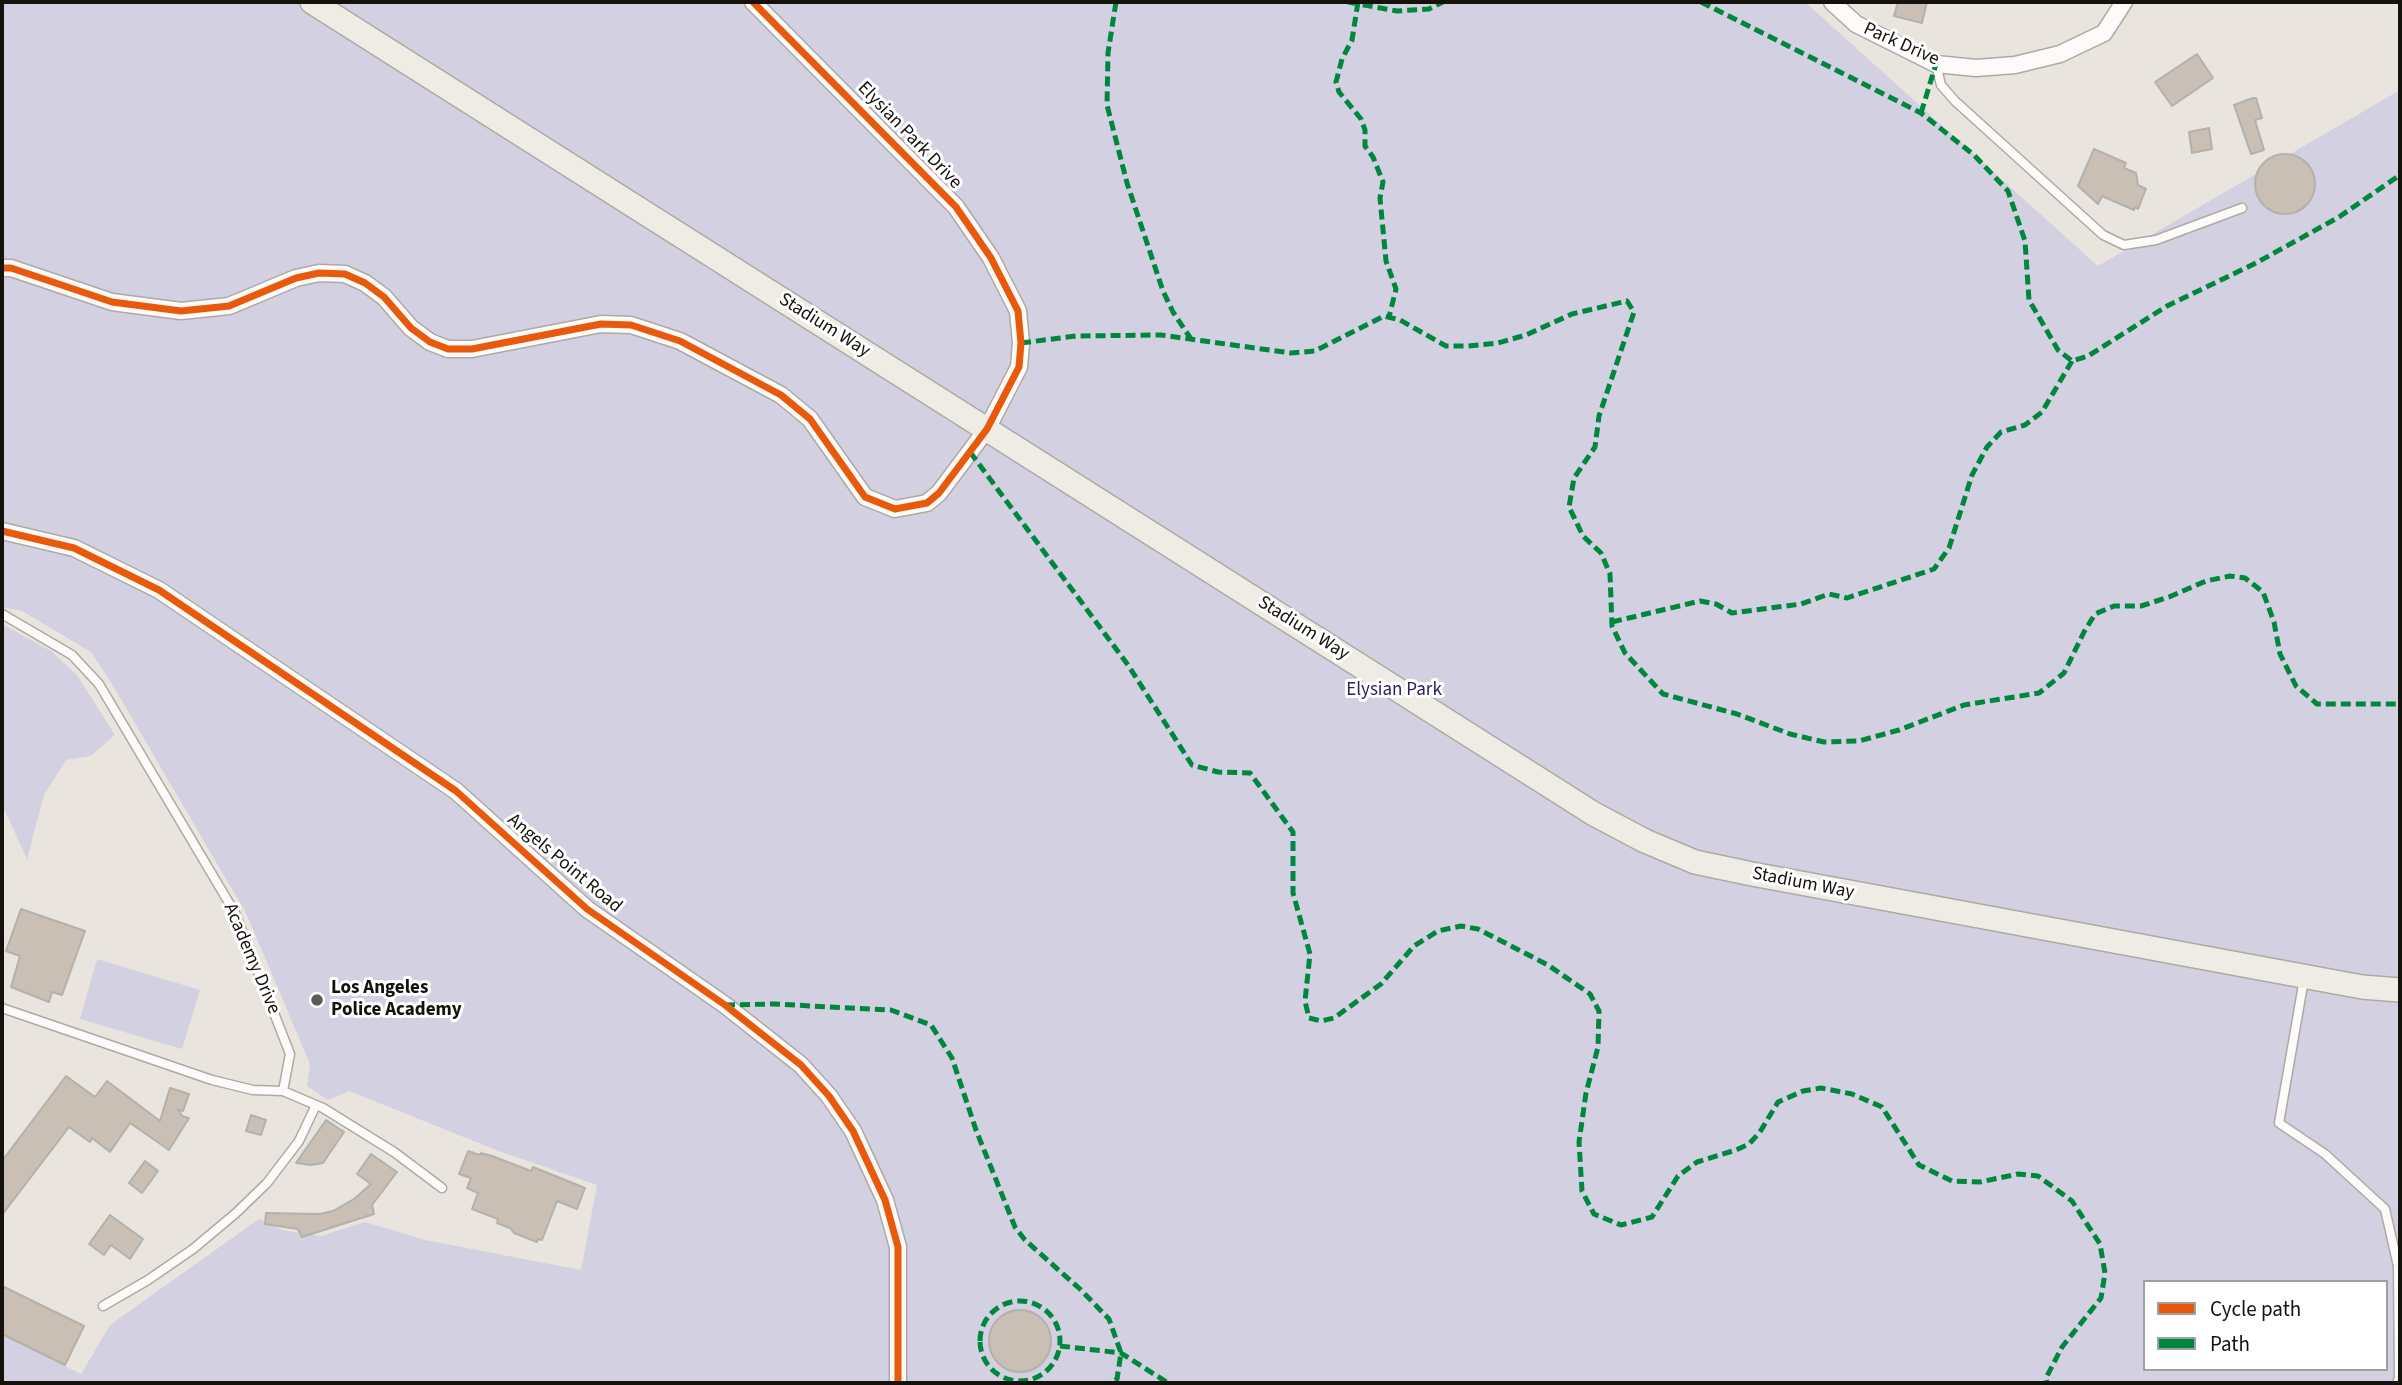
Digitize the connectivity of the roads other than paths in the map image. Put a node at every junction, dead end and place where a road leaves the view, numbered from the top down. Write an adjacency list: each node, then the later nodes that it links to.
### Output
1 (312, 2): 8 (main road, Stadium Way)
2 (753, 2): 8 (street, Elysian Park Drive)
3 (1832, 2): 5 (street, Park Drive)
4 (2124, 2): 5 (street, Park Drive)
5 (1936, 64): 6 (lane)
6 (2242, 208)
7 (2, 268): 8 (street)
8 (987, 429): 11 (main road, Stadium Way)
9 (2, 531): 19 (street, Angels Point Road)
10 (2, 614): 14 (lane, Academy Drive)
11 (2305, 976): 12 (main road, Stadium Way); 18 (lane)
12 (2400, 990)
13 (2, 1008): 14 (lane)
14 (283, 1091): 15 (lane)
15 (316, 1105): 16 (lane); 17 (lane)
16 (442, 1188)
17 (103, 1306)
18 (2399, 1379)
19 (898, 1383)

